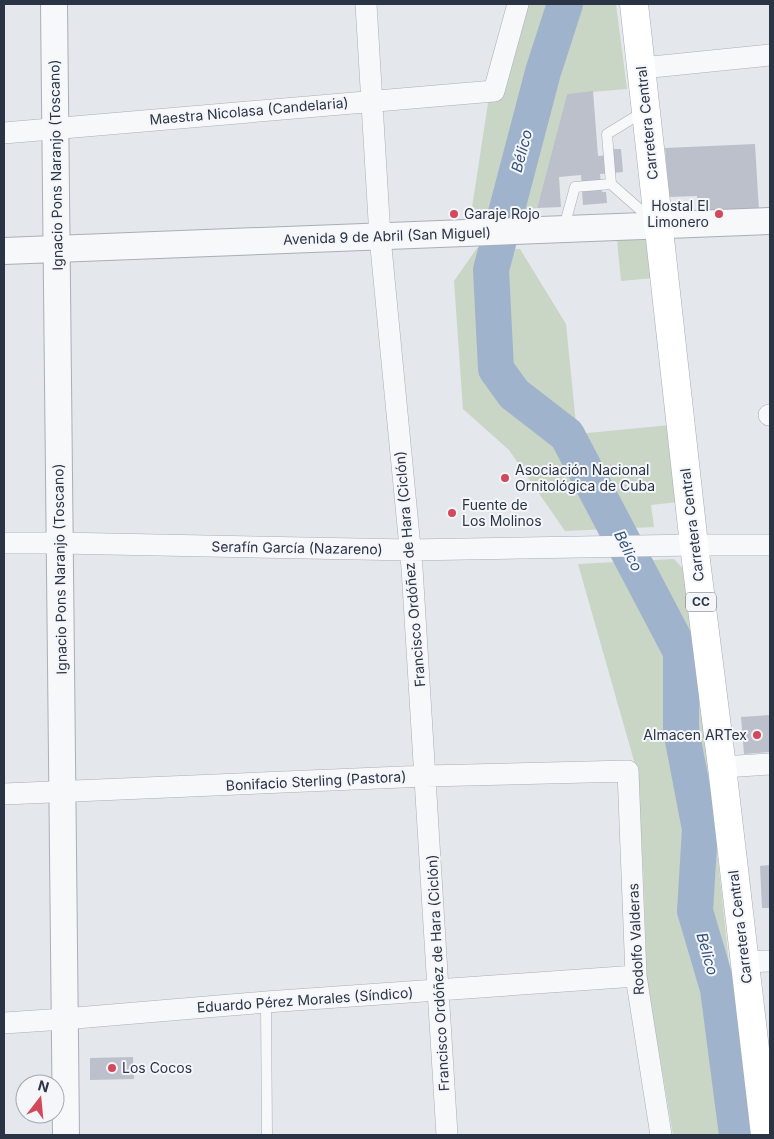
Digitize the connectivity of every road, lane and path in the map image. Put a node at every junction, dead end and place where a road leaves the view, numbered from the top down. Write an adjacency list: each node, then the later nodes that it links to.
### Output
1 (54, 4): 9 (street, Ignacio Pons Naranjo (Toscano))
2 (366, 4): 7 (street, Francisco Ordóñez de Hara (Ciclón))
3 (518, 4): 7 (street, Maestra Nicolasa (Candelaria))
4 (634, 4): 6 (main road, Carretera Central / CC)
5 (770, 55): 6 (street)
6 (642, 68): 8 (main road, Carretera Central / CC)
7 (372, 100): 9 (street, Maestra Nicolasa (Candelaria)); 15 (street, Francisco Ordóñez de Hara (Ciclón))
8 (646, 111): 11 (lane); 13 (main road, Carretera Central / CC)
9 (55, 128): 10 (street, Maestra Nicolasa (Candelaria)); 16 (street, Ignacio Pons Naranjo (Toscano))
10 (4, 133)
11 (611, 184): 13 (lane); 14 (lane)
12 (770, 221): 13 (street, Avenida 9 de Abril (San Miguel))
13 (658, 225): 14 (street, Avenida 9 de Abril (San Miguel)); 20 (main road, Carretera Central / CC)
14 (563, 229): 15 (street, Avenida 9 de Abril (San Miguel))
15 (380, 237): 16 (street, Avenida 9 de Abril (San Miguel)); 22 (street, Francisco Ordóñez de Hara (Ciclón))
16 (56, 248): 17 (street, Avenida 9 de Abril (San Miguel)); 19 (street, Ignacio Pons Naranjo (Toscano))
17 (4, 251)
18 (4, 543): 19 (street, Serafín García (Nazareno))
19 (60, 543): 22 (street, Serafín García (Nazareno)); 27 (street, Ignacio Pons Naranjo (Toscano))
20 (694, 544): 21 (street, Serafín García (Nazareno)); 22 (street, Serafín García (Nazareno)); 24 (main road, Carretera Central / CC)
21 (770, 545)
22 (410, 550): 26 (street, Francisco Ordóñez de Hara (Ciclón))
23 (770, 764): 24 (street)
24 (722, 767): 29 (main road, Carretera Central / CC)
25 (628, 771): 26 (street, Bonifacio Sterling (Pastora)); 30 (street, Rodolfo Valderas)
26 (426, 776): 27 (street, Bonifacio Sterling (Pastora)); 31 (street, Francisco Ordóñez de Hara (Ciclón))
27 (62, 793): 28 (street, Bonifacio Sterling (Pastora)); 33 (street, Ignacio Pons Naranjo (Toscano))
28 (4, 794)
29 (757, 961): 39 (main road, Carretera Central / CC)
30 (636, 976): 31 (street, Eduardo Pérez Morales (Síndico)); 38 (street, Rodolfo Valderas)
31 (439, 990): 32 (street, Eduardo Pérez Morales (Síndico)); 37 (street, Francisco Ordóñez de Hara (Ciclón))
32 (266, 1002): 33 (street, Eduardo Pérez Morales (Síndico)); 36 (lane)
33 (64, 1019): 34 (street, Eduardo Pérez Morales (Síndico)); 35 (street, Ignacio Pons Naranjo (Toscano))
34 (4, 1023)
35 (66, 1135)
36 (267, 1135)
37 (447, 1135)
38 (661, 1135)
39 (766, 1135)

